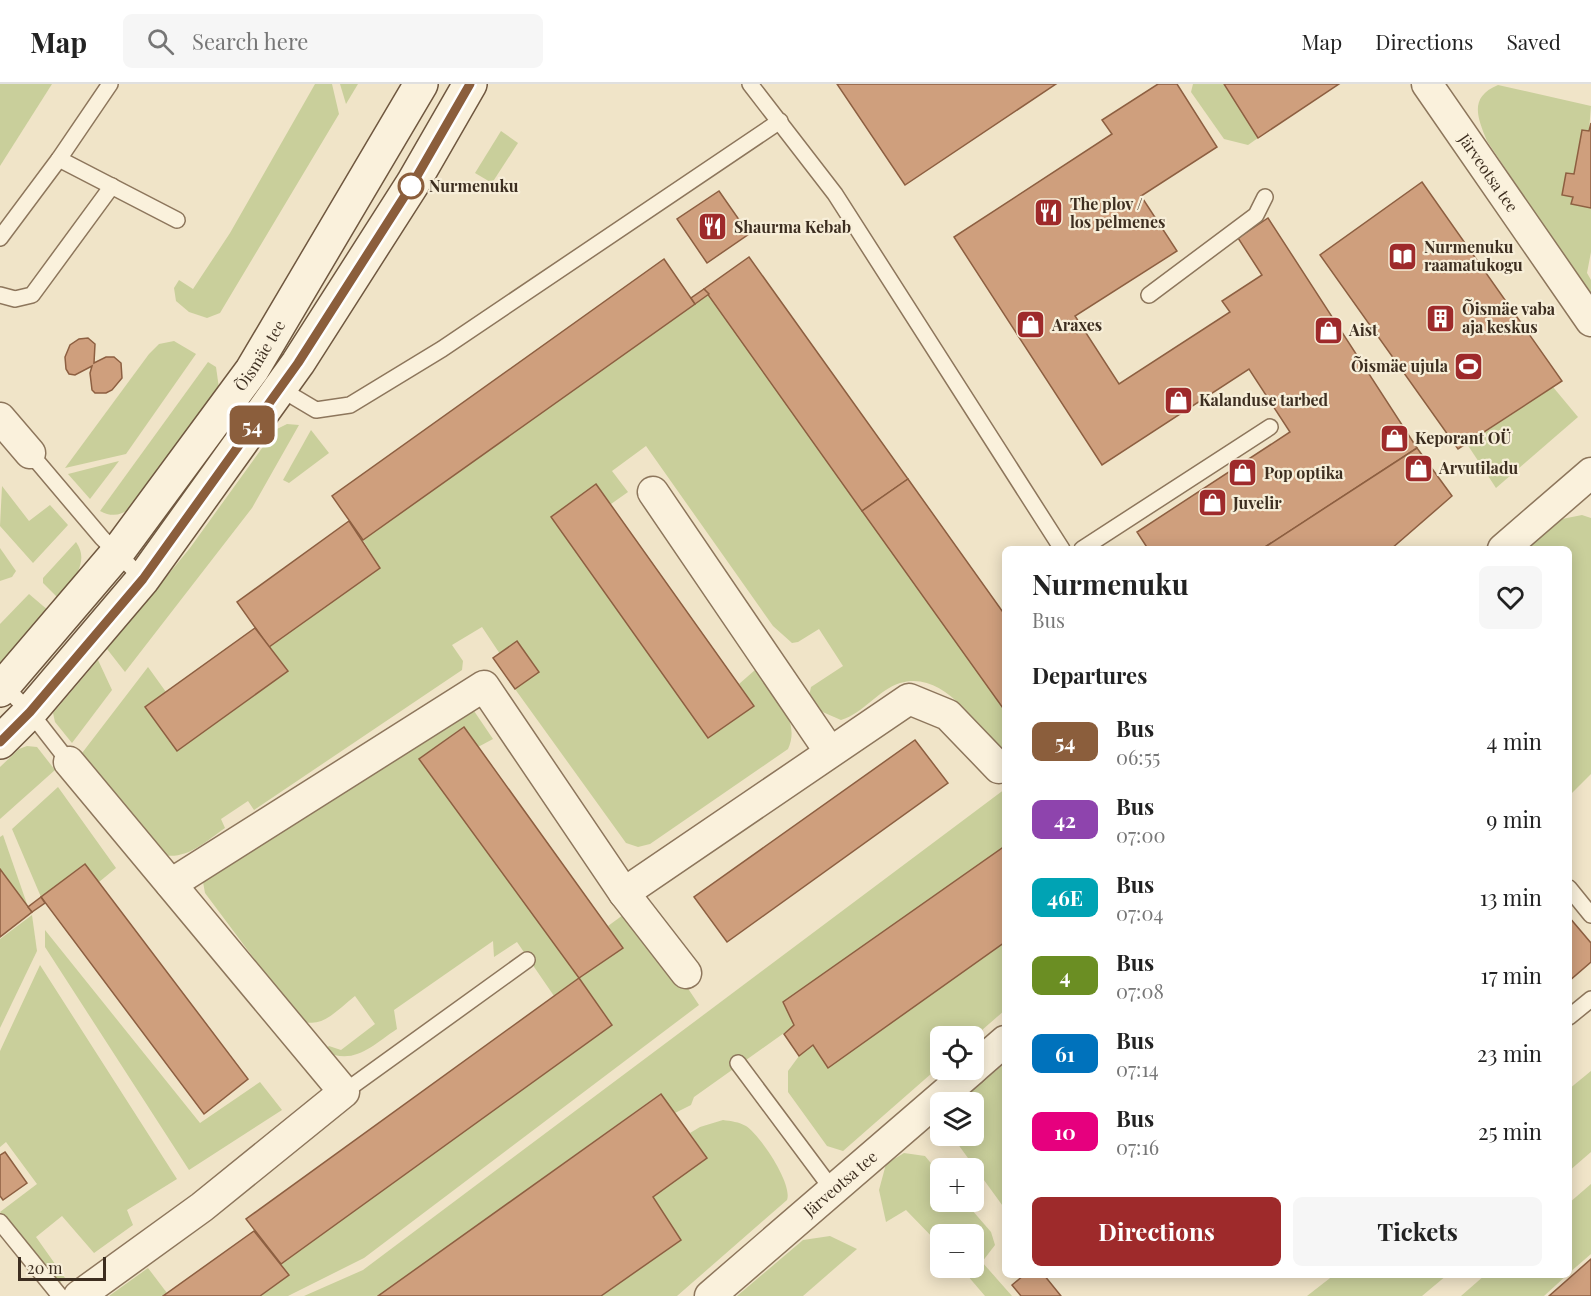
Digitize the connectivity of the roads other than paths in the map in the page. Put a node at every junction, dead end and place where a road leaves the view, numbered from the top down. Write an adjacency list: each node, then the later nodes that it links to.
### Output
1 (110, 84): 7 (lane)
2 (421, 84): 24 (main road, Õismäe tee)
3 (470, 84): 15 (main road, Õismäe tee)
4 (750, 84): 6 (lane)
5 (1427, 84): 14 (street, Järveotsa tee)
6 (780, 121): 15 (lane); 21 (lane)
7 (59, 159): 8 (lane); 11 (lane)
8 (112, 186): 10 (lane); 12 (lane)
9 (1265, 197): 13 (lane)
10 (177, 220)
11 (0, 238)
12 (0, 295)
13 (1149, 295)
14 (1591, 321)
15 (279, 388): 25 (main road, Õismäe tee)
16 (0, 418): 18 (street)
17 (1270, 427): 22 (lane)
18 (30, 453): 24 (lane)
19 (1588, 482): 23 (street)
20 (653, 492): 29 (street)
21 (1060, 546)
22 (1087, 546)
23 (1507, 546)
24 (117, 553): 25 (lane); 26 (main road, Õismäe tee)
25 (143, 579): 27 (main road, Õismäe tee)
26 (2, 688): 27 (lane)
27 (30, 712): 28 (main road, Õismäe tee); 30 (lane)
28 (0, 742)
29 (831, 752): 31 (street); 33 (street)
30 (69, 762): 32 (street)
31 (999, 768)
32 (171, 884): 33 (street); 44 (street)
33 (624, 892): 37 (street)
34 (1572, 892): 35 (lane)
35 (1591, 915)
36 (527, 960): 44 (lane)
37 (686, 973)
38 (1591, 999): 39 (lane)
39 (1572, 1015)
40 (1002, 1044): 41 (street, Järveotsa tee)
41 (984, 1059)
42 (738, 1063): 45 (lane)
43 (960, 1080): 45 (street, Järveotsa tee)
44 (344, 1092): 48 (street)
45 (832, 1189): 49 (street, Järveotsa tee)
46 (0, 1222): 47 (lane)
47 (60, 1296)
48 (79, 1296)
49 (710, 1296)

